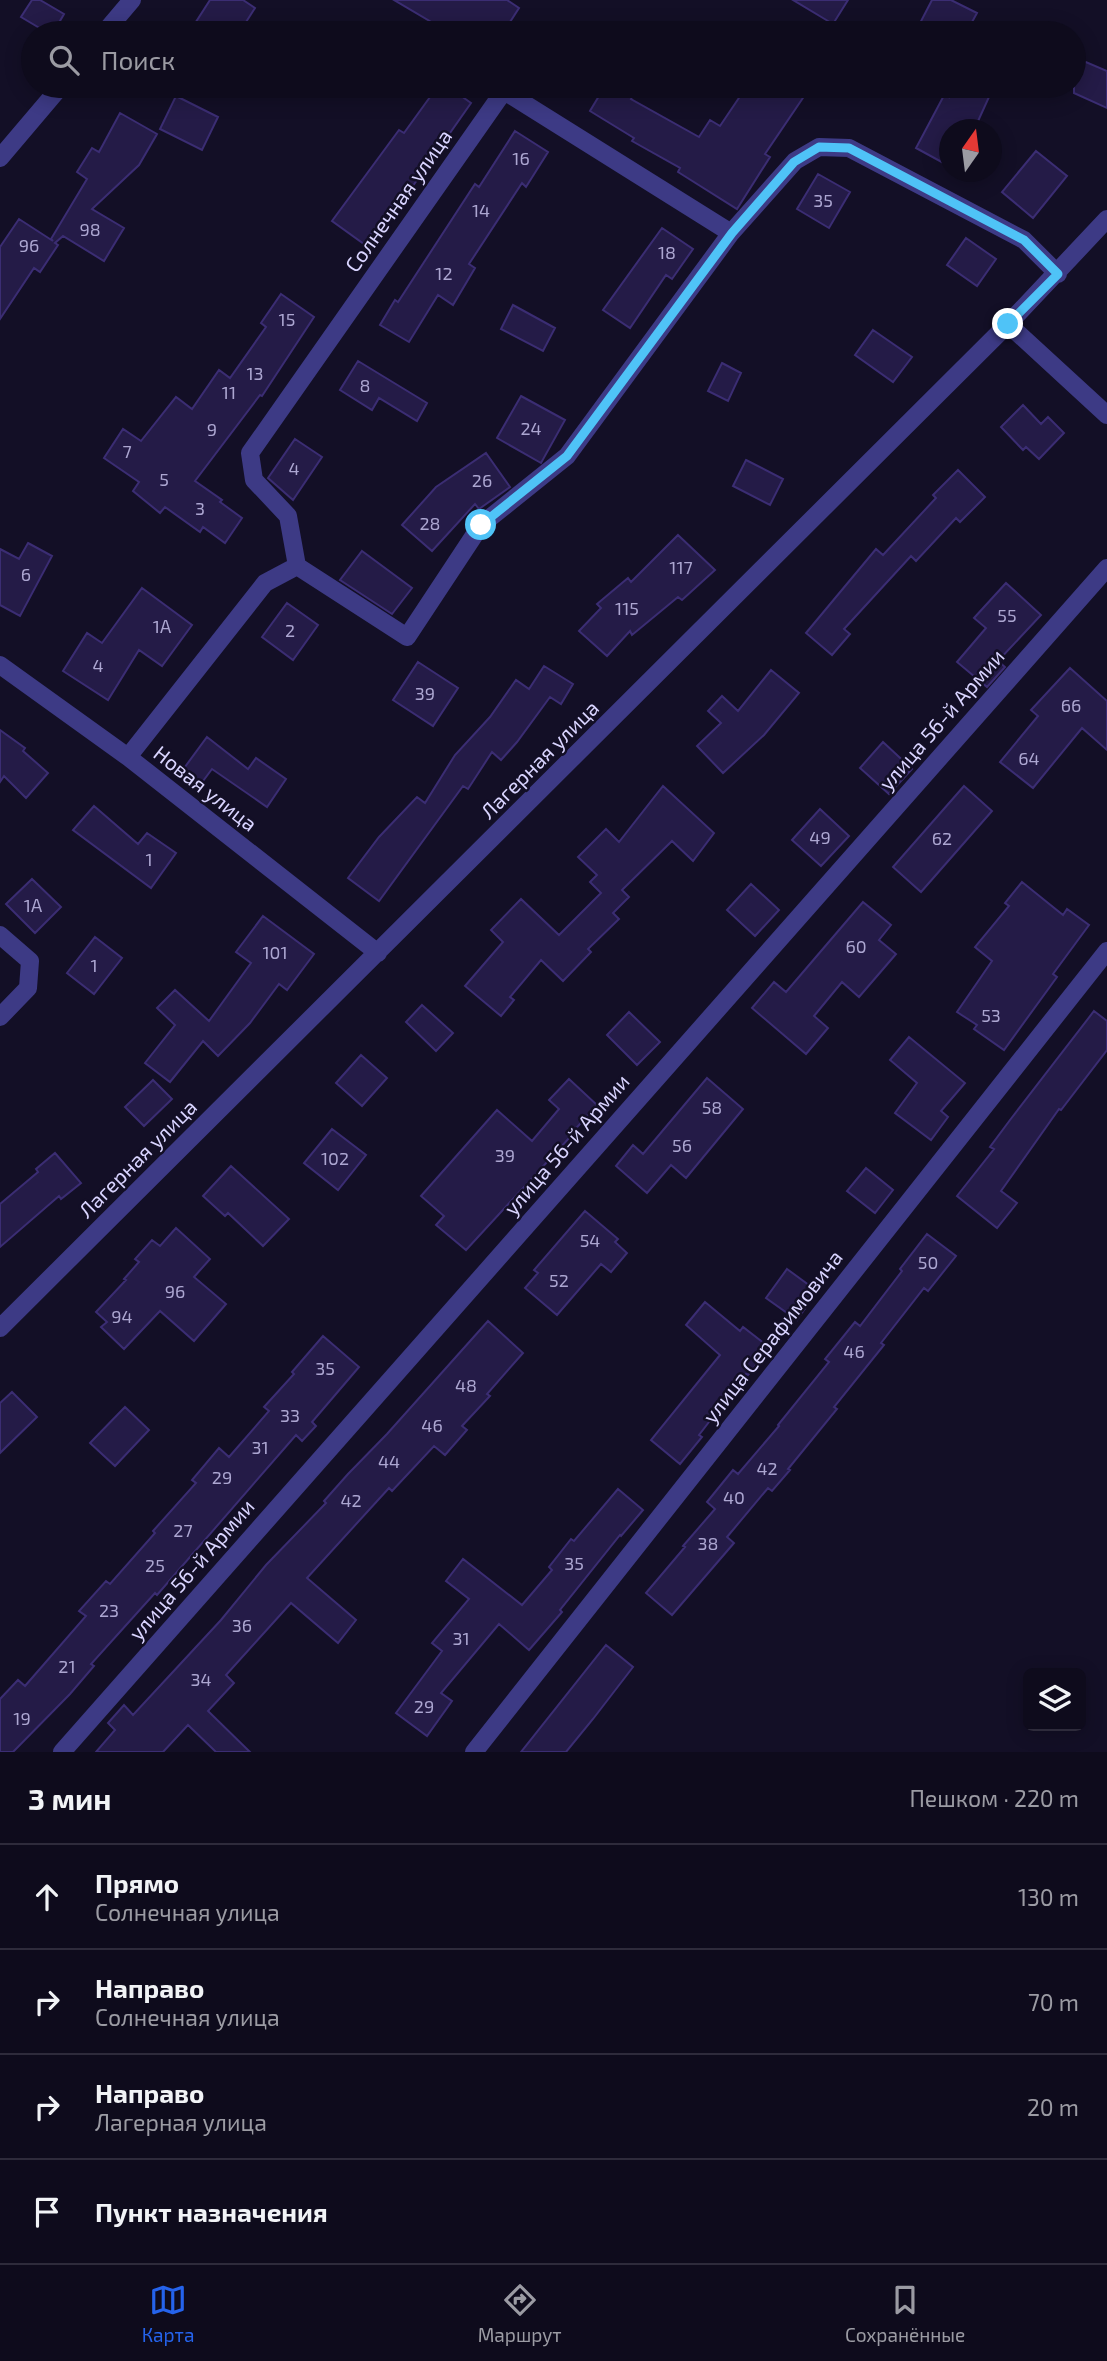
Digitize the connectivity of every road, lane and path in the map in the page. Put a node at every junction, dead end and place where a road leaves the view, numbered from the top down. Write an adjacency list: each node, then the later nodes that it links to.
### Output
1 (132, 0): 2 (street)
2 (114, 21)
3 (51, 98): 6 (street)
4 (499, 98): 12 (street, Солнечная улица)
5 (515, 98): 8 (street, Солнечная улица)
6 (0, 159)
7 (1107, 219): 9 (street, Лагерная улица)
8 (732, 233): 9 (street); 12 (street)
9 (1058, 274): 10 (street, Лагерная улица)
10 (1008, 324): 11 (street); 18 (street, Лагерная улица)
11 (1107, 415)
12 (296, 566): 15 (street)
13 (1107, 568): 21 (street, улица 56-й Армии)
14 (0, 665): 15 (street, Новая улица)
15 (128, 757): 18 (street, Новая улица)
16 (0, 935): 19 (street)
17 (1107, 951): 22 (street, улица Серафимовича)
18 (378, 953): 20 (street, Лагерная улица)
19 (0, 1017)
20 (0, 1328)
21 (62, 1752)
22 (474, 1752)

